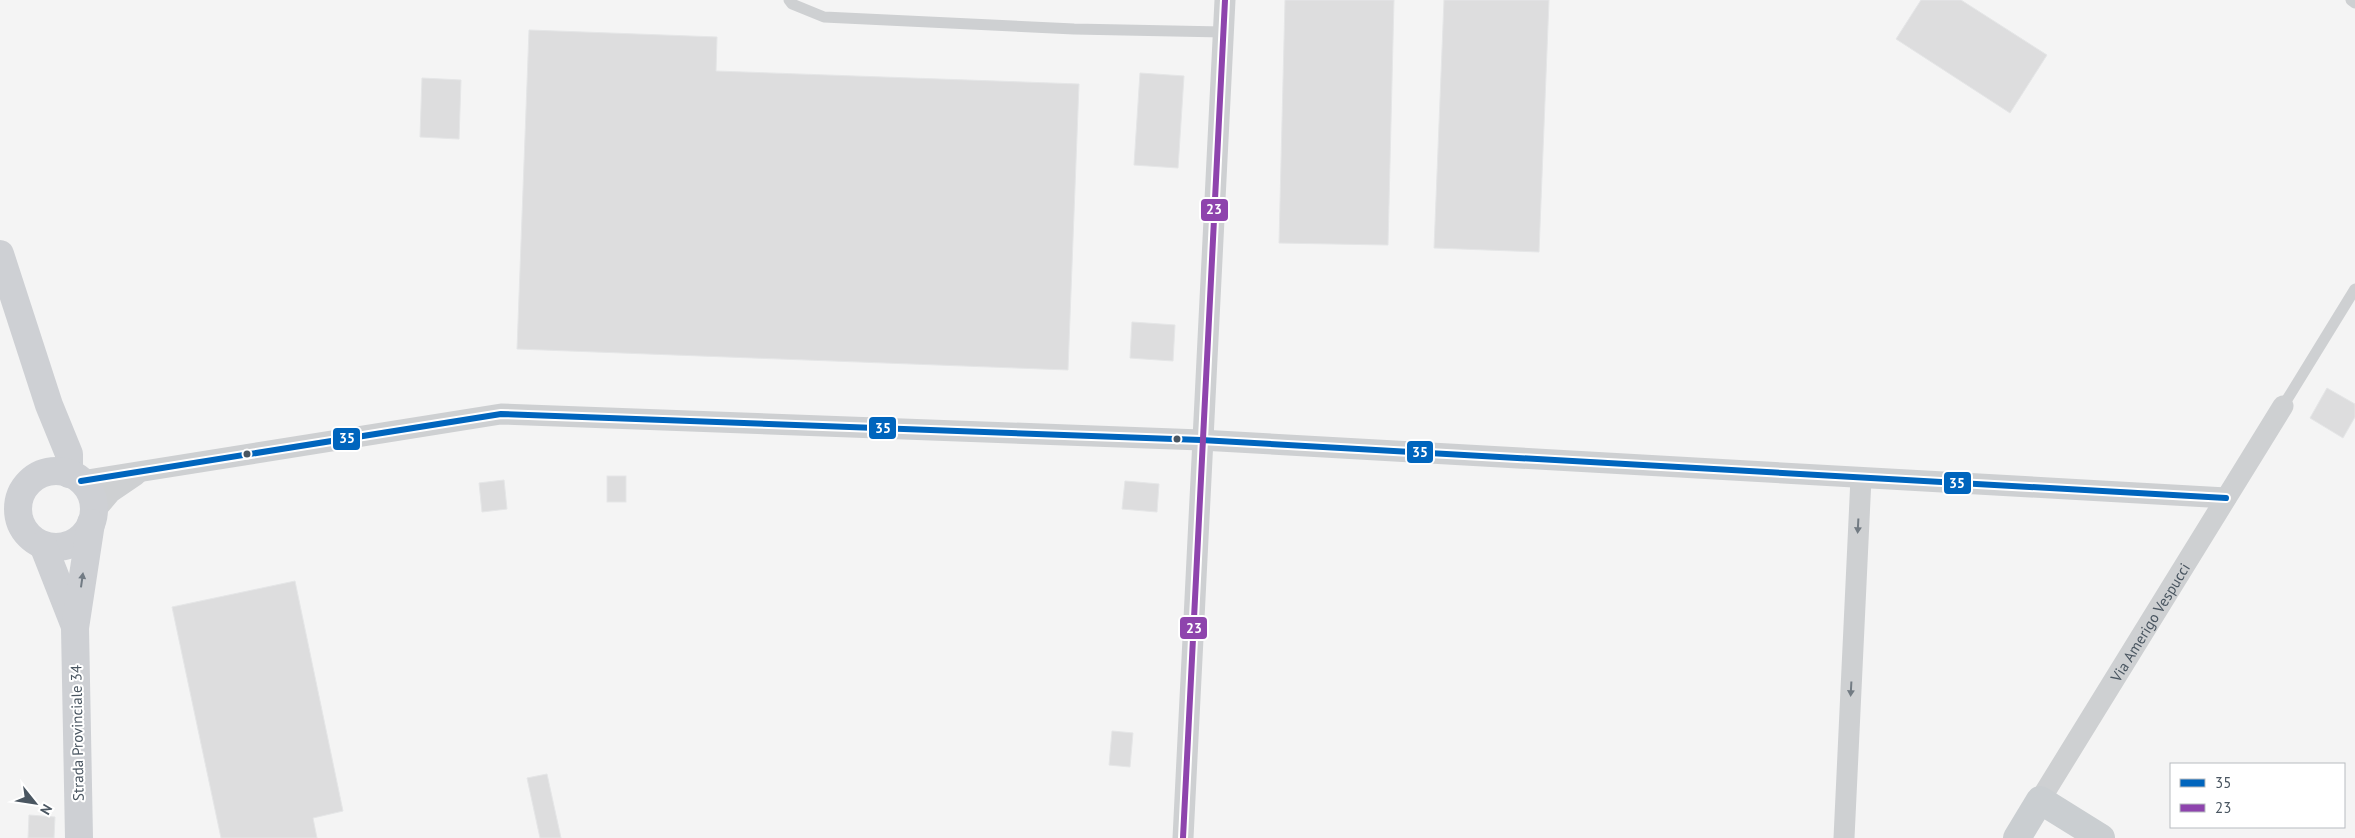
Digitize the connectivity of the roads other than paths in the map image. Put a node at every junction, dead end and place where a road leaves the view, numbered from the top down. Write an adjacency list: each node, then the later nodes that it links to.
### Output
1 (789, 0): 5 (lane)
2 (1225, 0): 5 (street)
3 (2351, 0): 4 (lane)
4 (2355, 3)
5 (1223, 32): 10 (street)
6 (0, 254): 8 (main road)
7 (2355, 289): 9 (lane)
8 (48, 404): 12 (main road); 13 (main road)
9 (2283, 406): 15 (street, Via Amerigo Vespucci)
10 (1201, 440): 11 (street); 14 (street); 23 (street)
11 (145, 470): 13 (street); 17 (street)
12 (40, 475): 13 (main road); 16 (main road)
13 (75, 477): 17 (main road)
14 (1861, 478): 15 (street); 24 (street, one-way to 24)
15 (2226, 498): 21 (street, Via Amerigo Vespucci)
16 (10, 507): 19 (main road)
17 (93, 518): 19 (main road); 20 (main road, Strada Provinciale 34, one-way to 17)
18 (0, 524): 19 (main road)
19 (38, 542): 20 (main road, Strada Provinciale 34)
20 (76, 628): 22 (main road, Strada Provinciale 34)
21 (2040, 800): 25 (main road, Via Amerigo Vespucci); 26 (main road)
22 (79, 838)
23 (1182, 838)
24 (1844, 838)
25 (2017, 838)
26 (2101, 838)

